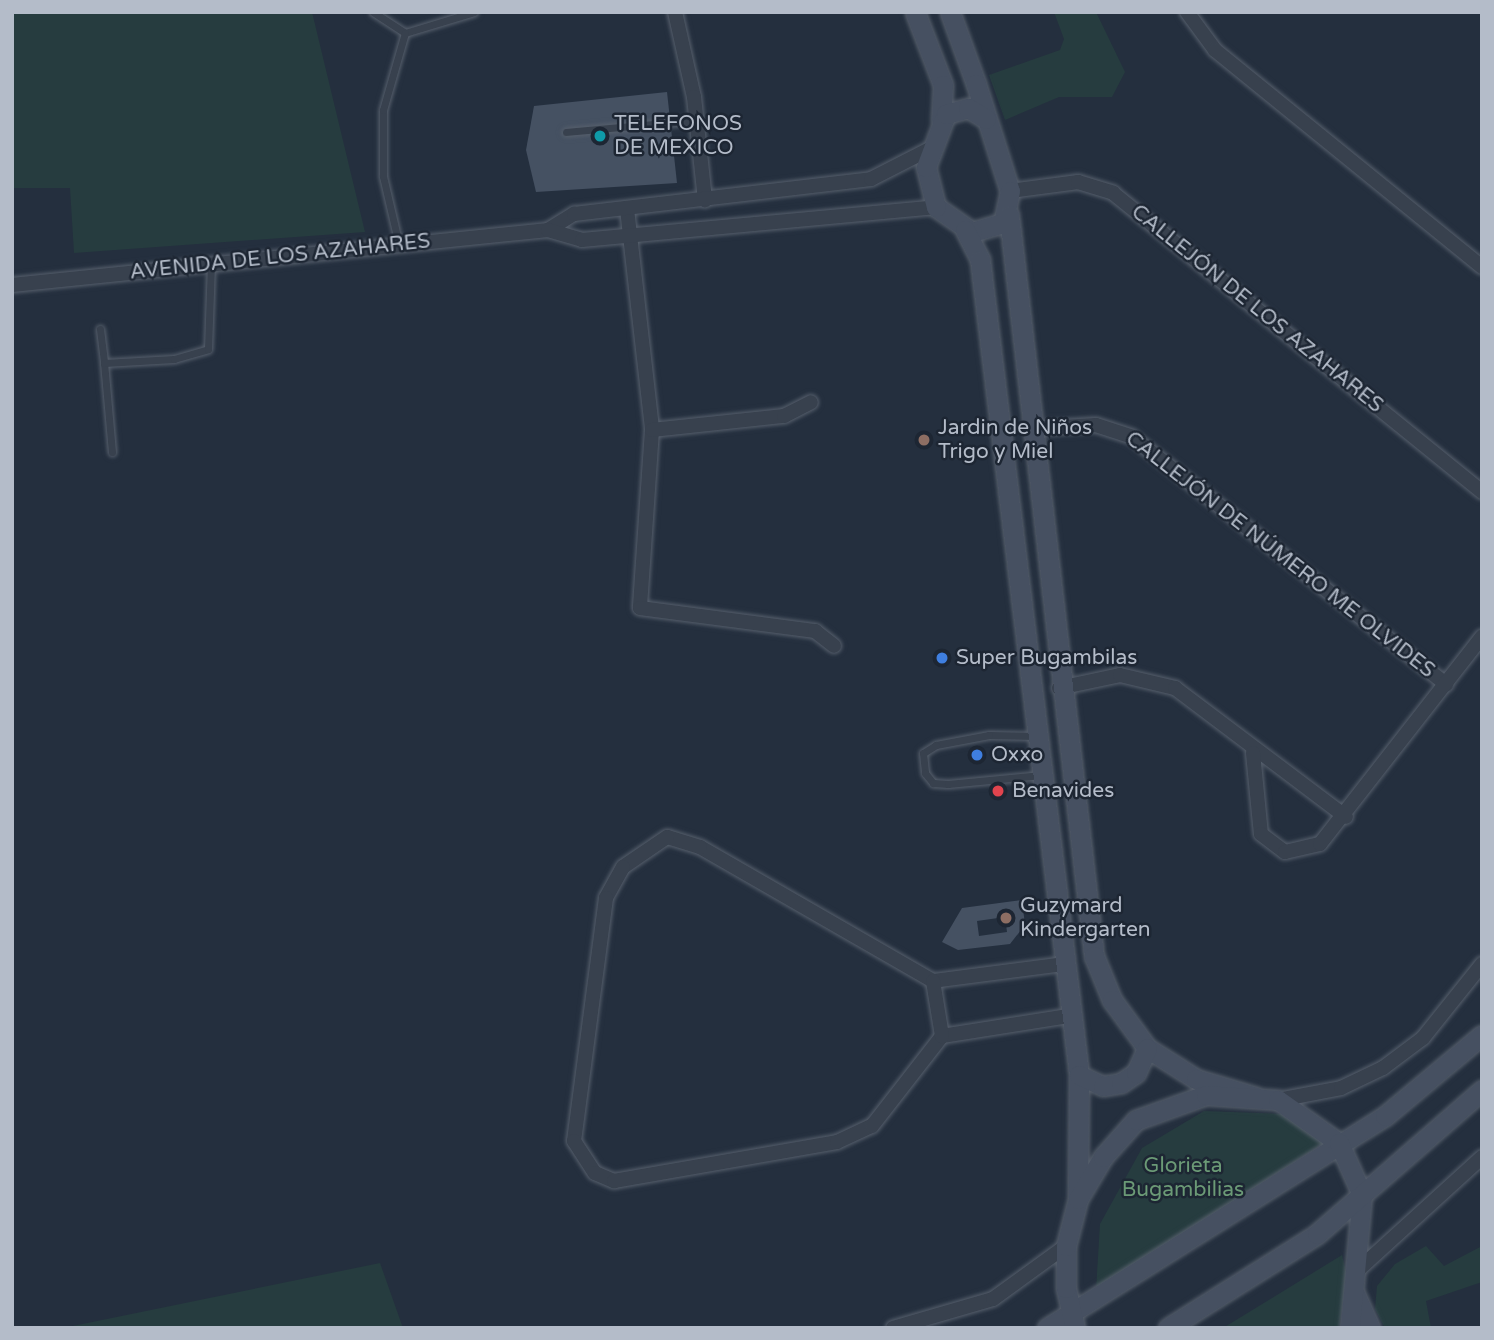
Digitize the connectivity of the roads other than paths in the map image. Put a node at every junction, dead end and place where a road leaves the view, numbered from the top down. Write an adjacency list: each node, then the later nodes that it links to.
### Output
1 (373, 12): 7 (lane)
2 (474, 12): 7 (lane)
3 (675, 12): 9 (street)
4 (915, 12): 10 (street)
5 (950, 12): 8 (street)
6 (1187, 12): 23 (street)
7 (405, 33): 21 (lane)
8 (986, 119): 10 (street); 13 (street)
9 (697, 120): 11 (lane); 14 (street)
10 (941, 120): 12 (street)
11 (566, 132)
12 (930, 149): 14 (street, AVENIDA DE LOS AZAHARES); 15 (street)
13 (1010, 191): 17 (street); 31 (street, CALLEJÓN DE LOS AZAHARES)
14 (705, 200): 16 (street, AVENIDA DE LOS AZAHARES)
15 (936, 207): 19 (street); 20 (street, AVENIDA DE LOS AZAHARES)
16 (627, 208): 18 (street, AVENIDA DE LOS AZAHARES); 20 (street)
17 (1009, 215): 19 (street); 28 (street)
18 (548, 230): 20 (street, AVENIDA DE LOS AZAHARES); 21 (street, AVENIDA DE LOS AZAHARES)
19 (965, 230): 36 (street)
20 (628, 235): 29 (street)
21 (399, 245): 22 (street, AVENIDA DE LOS AZAHARES)
22 (211, 264): 24 (street, AVENIDA DE LOS AZAHARES); 26 (lane)
23 (1482, 267)
24 (12, 285)
25 (100, 329): 26 (lane)
26 (104, 363): 30 (lane)
27 (811, 402): 29 (street)
28 (1030, 429): 34 (street, CALLEJÓN DE NÚMERO ME OLVIDES); 35 (street)
29 (652, 430): 33 (street)
30 (112, 452)
31 (1482, 492)
32 (1482, 636): 34 (street)
33 (834, 646)
34 (1446, 684): 39 (street)
35 (1059, 688): 37 (street); 46 (street)
36 (1037, 736): 38 (street); 38 (lane)
37 (1254, 753): 39 (street); 39 (street)
38 (1042, 775): 40 (street)
39 (1346, 817)
40 (1064, 964): 42 (street); 43 (street)
41 (1482, 964): 50 (street)
42 (933, 981): 45 (street); 45 (street)
43 (1068, 1016): 45 (street); 47 (street)
44 (1482, 1035): 51 (street)
45 (942, 1036)
46 (1147, 1048): 47 (street); 49 (street)
47 (1079, 1075): 54 (street)
48 (1482, 1090): 53 (street)
49 (1256, 1097): 50 (street); 54 (street)
50 (1278, 1100): 51 (street)
51 (1339, 1143): 53 (street); 58 (street)
52 (1482, 1157): 56 (street)
53 (1362, 1195): 56 (street); 61 (street)
54 (1078, 1199): 55 (street)
55 (1066, 1246): 58 (street); 59 (street)
56 (1358, 1270): 57 (street)
57 (1354, 1292): 62 (street); 63 (street)
58 (1072, 1323): 60 (street)
59 (893, 1328)
60 (1047, 1328)
61 (1168, 1328)
62 (1350, 1328)
63 (1370, 1328)

